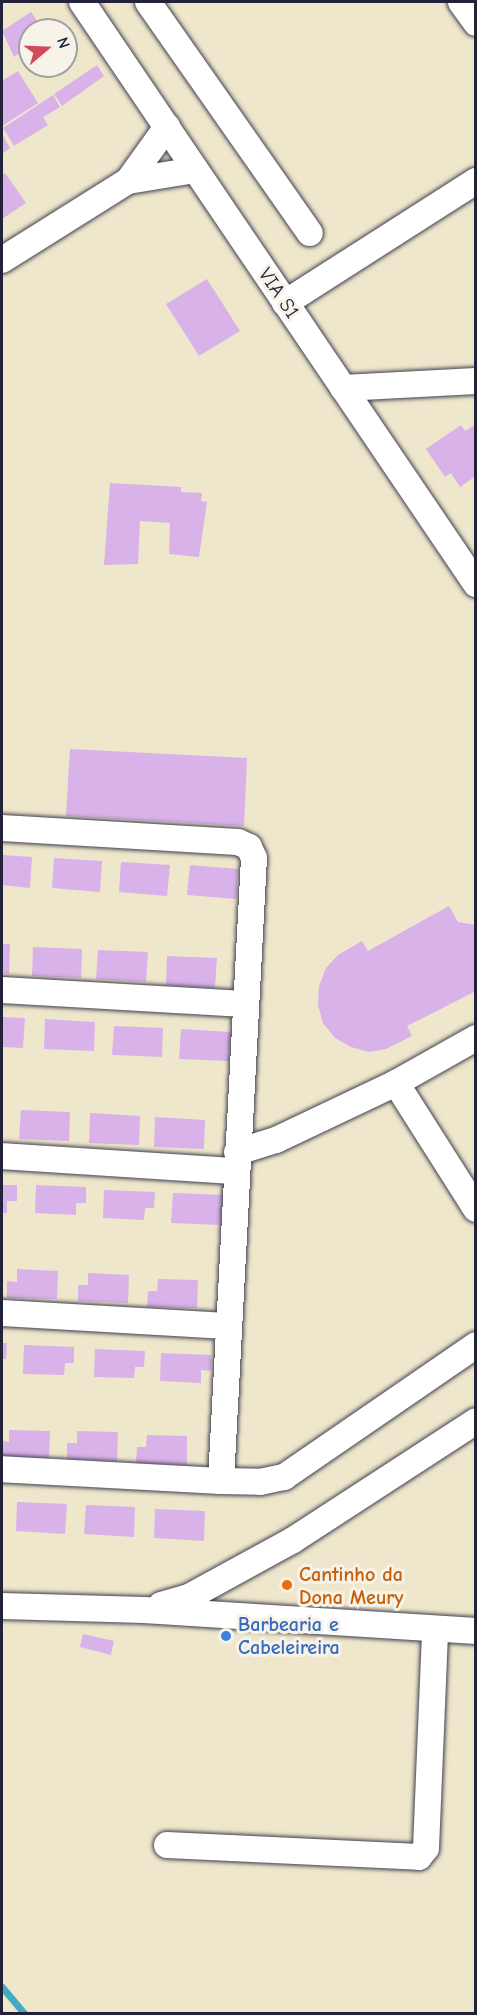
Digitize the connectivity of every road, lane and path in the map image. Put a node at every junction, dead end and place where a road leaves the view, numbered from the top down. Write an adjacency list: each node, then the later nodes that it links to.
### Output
1 (82, 2): 5 (street, VIA S1)
2 (148, 2): 11 (street)
3 (461, 2): 4 (street)
4 (476, 22)
5 (167, 127): 6 (street, VIA S1); 7 (street)
6 (195, 170): 7 (street); 13 (street, VIA S1)
7 (128, 181): 12 (street)
8 (476, 181): 9 (street)
9 (449, 200): 10 (street); 13 (street)
10 (476, 200)
11 (310, 233)
12 (2, 260)
13 (285, 303): 15 (street, VIA S1)
14 (476, 381): 15 (street)
15 (343, 388): 16 (street, VIA S1)
16 (476, 585)
17 (2, 828): 19 (street)
18 (2, 990): 19 (street)
19 (245, 1004): 23 (street)
20 (476, 1038): 21 (street)
21 (396, 1083): 23 (street); 24 (street)
22 (2, 1156): 23 (street)
23 (236, 1162): 26 (street)
24 (476, 1209)
25 (2, 1312): 26 (street)
26 (227, 1326): 30 (street)
27 (476, 1345): 30 (street)
28 (476, 1421): 32 (street)
29 (2, 1468): 30 (street)
30 (221, 1481)
31 (2, 1606): 32 (street)
32 (144, 1610): 33 (street)
33 (435, 1629): 34 (street); 35 (street)
34 (476, 1631)
35 (167, 1845)

